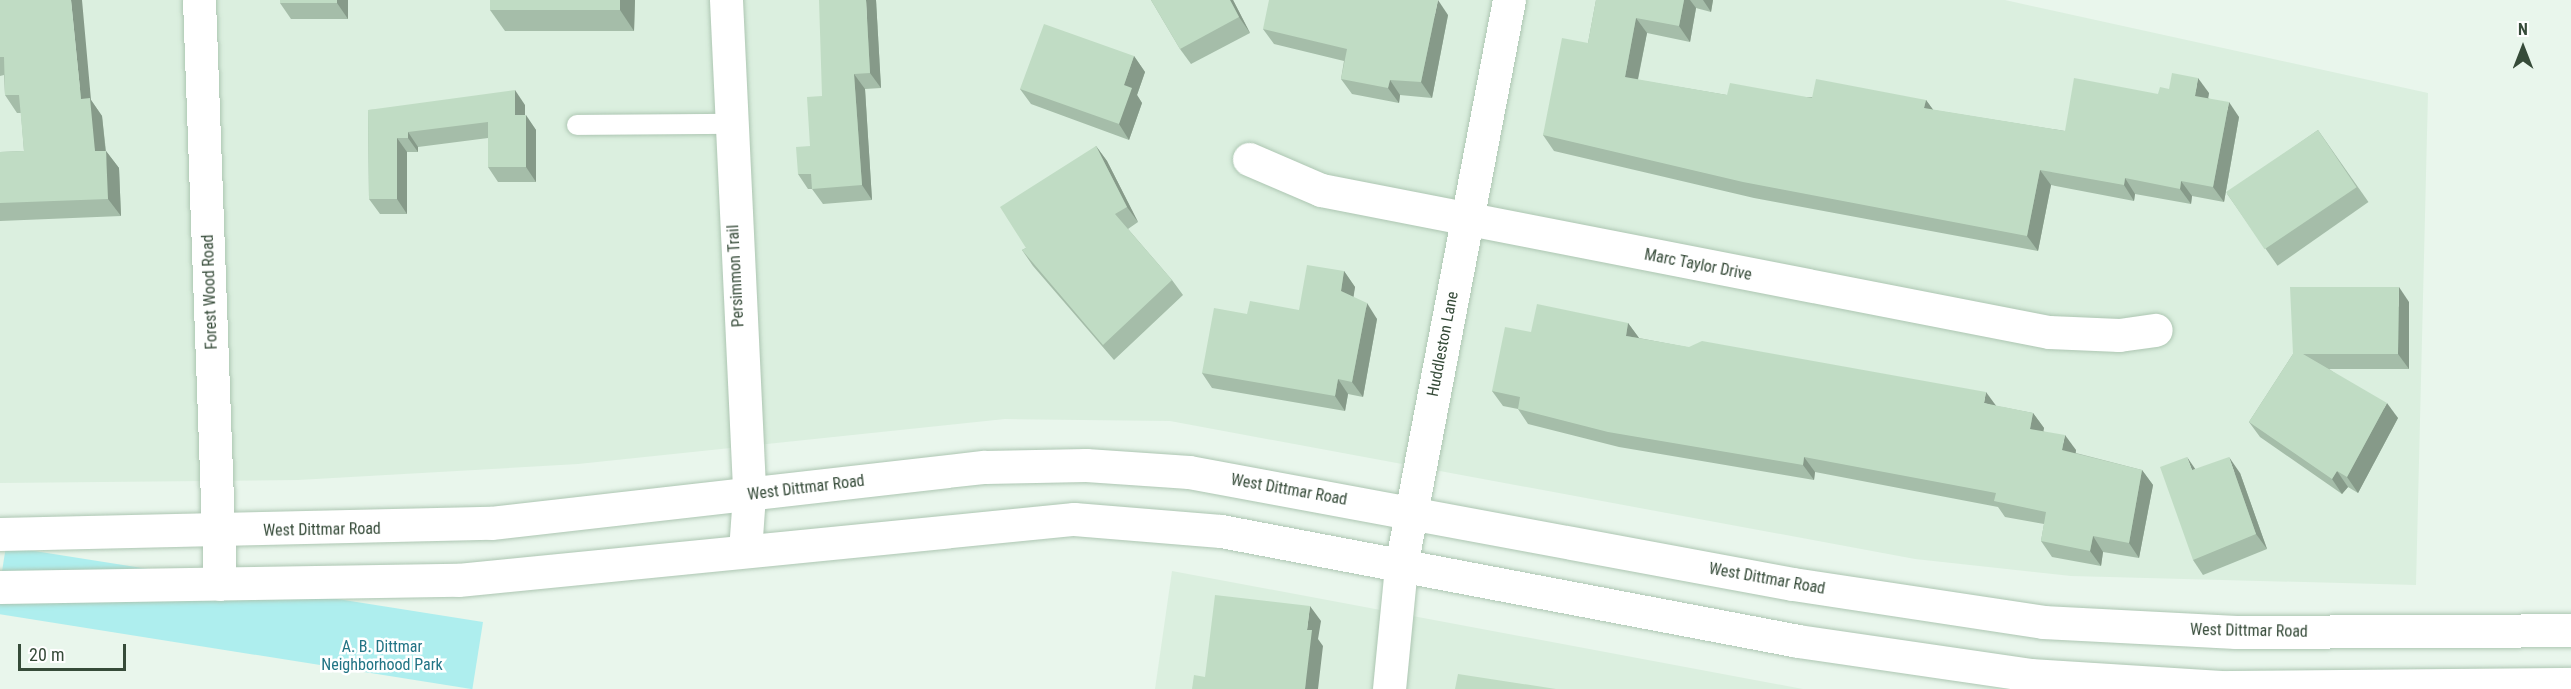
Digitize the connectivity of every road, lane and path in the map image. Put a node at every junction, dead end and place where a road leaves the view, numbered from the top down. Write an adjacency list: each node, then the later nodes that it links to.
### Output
1 (199, 0): 11 (street, Forest Wood Road)
2 (726, 0): 4 (street, Persimmon Trail)
3 (1509, 0): 7 (street, Huddleston Lane)
4 (729, 123): 5 (lane); 9 (street, Persimmon Trail)
5 (577, 125)
6 (1249, 159): 7 (street, Marc Taylor Drive)
7 (1467, 221): 8 (street, Marc Taylor Drive); 10 (street, Huddleston Lane)
8 (2156, 330)
9 (749, 495): 10 (street, West Dittmar Road); 11 (street, West Dittmar Road); 13 (street, Persimmon Trail)
10 (1411, 512): 14 (street, Huddleston Lane); 17 (street, West Dittmar Road)
11 (219, 531): 12 (street, West Dittmar Road); 15 (street, Forest Wood Road)
12 (0, 534)
13 (745, 551): 14 (street); 15 (street)
14 (1401, 566): 18 (street); 19 (street, Huddleston Lane)
15 (220, 584): 16 (street)
16 (0, 587)
17 (2571, 630)
18 (2571, 684)
19 (1389, 689)

